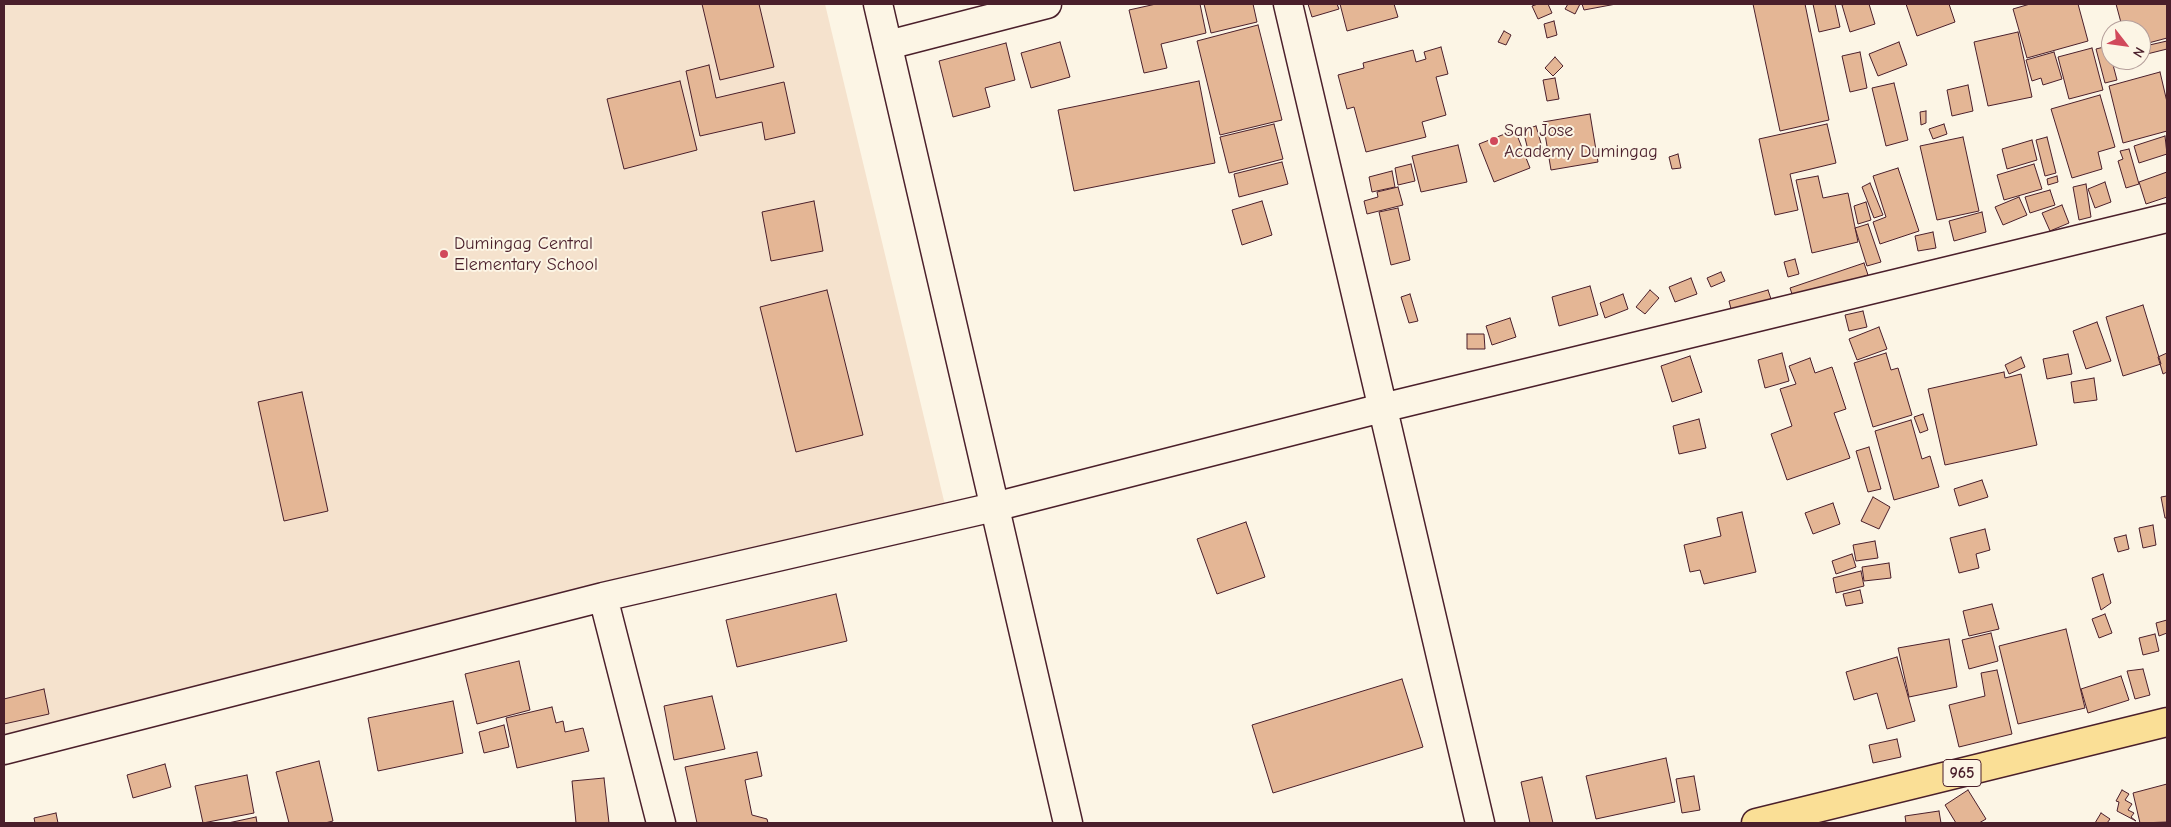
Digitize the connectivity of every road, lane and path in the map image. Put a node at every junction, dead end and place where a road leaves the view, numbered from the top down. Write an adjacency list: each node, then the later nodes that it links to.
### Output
1 (878, 4): 4 (street)
2 (1047, 4): 4 (street)
3 (1288, 4): 6 (street)
4 (888, 45): 7 (street)
5 (2167, 218): 6 (street)
6 (1382, 408): 7 (street); 13 (street)
7 (994, 507): 8 (street); 12 (street)
8 (602, 597): 10 (street); 11 (street)
9 (2167, 722): 14 (main road, 965)
10 (4, 750)
11 (661, 823)
12 (1068, 823)
13 (1480, 823)
14 (1756, 823)

